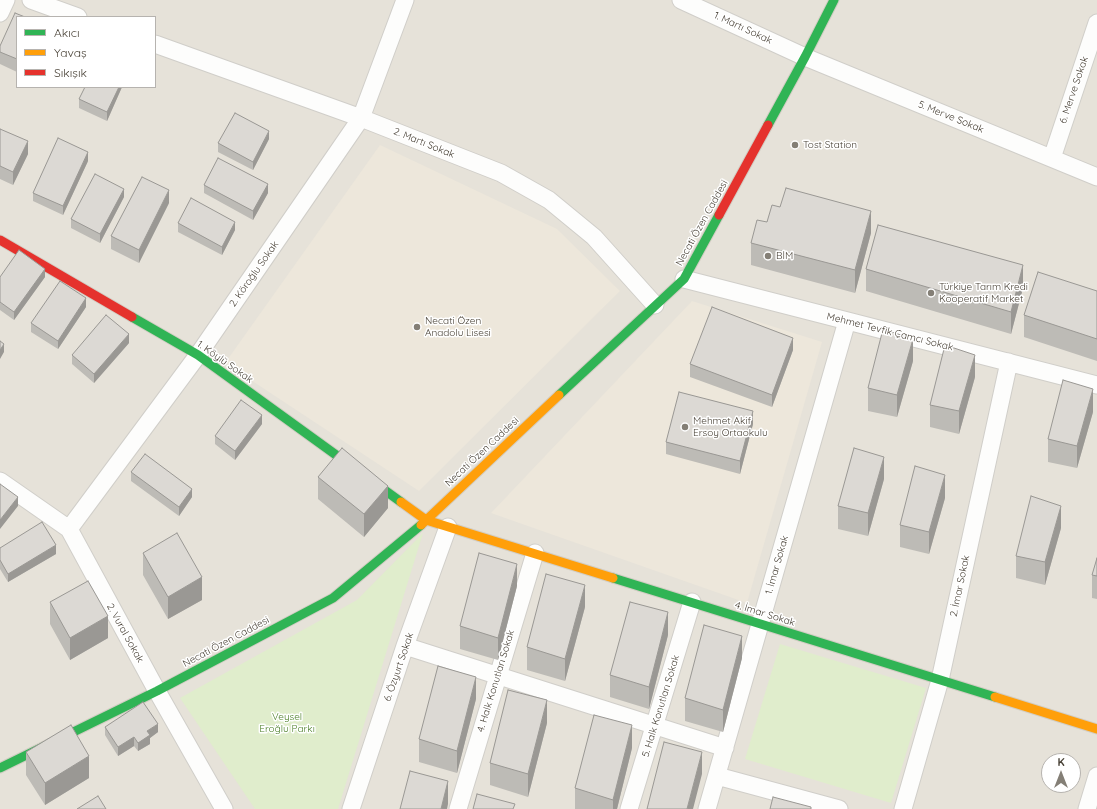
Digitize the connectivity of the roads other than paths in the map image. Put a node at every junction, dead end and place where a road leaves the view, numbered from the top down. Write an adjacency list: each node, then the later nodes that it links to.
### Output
1 (6, 0): 6 (street)
2 (31, 0): 7 (street)
3 (405, 0): 11 (street, 2. Köroğlu Sokak)
4 (681, 0): 10 (street, 1. Martı Sokak)
5 (834, 0): 10 (street, Necati Özen Caddesi)
6 (0, 13)
7 (75, 16)
8 (1097, 23): 12 (street, 6. Merve Sokak)
9 (156, 44): 11 (street, 2. Martı Sokak)
10 (805, 57): 12 (street, 5. Merve Sokak); 15 (street, Necati Özen Caddesi)
11 (362, 118): 16 (street, 2. Martı Sokak); 18 (street, 2. Köroğlu Sokak)
12 (1052, 158): 13 (street, 5. Merve Sokak)
13 (1097, 176)
14 (0, 240): 18 (street, 1. Köylü Sokak)
15 (684, 279): 16 (street, Necati Özen Caddesi); 17 (street, Mehmet Tevfik Çamcı Sokak)
16 (655, 305): 22 (street, Necati Özen Caddesi)
17 (847, 321): 19 (street, Mehmet Tevfik Çamcı Sokak); 27 (street, 1. İmar Sokak)
18 (198, 355): 22 (street, 1. Köylü Sokak); 24 (street, 2. Köroğlu Sokak)
19 (1009, 362): 20 (street, Mehmet Tevfik Çamcı Sokak); 30 (street, 2. İmar Sokak)
20 (1097, 384)
21 (0, 481): 24 (street, 2. Vural Sokak)
22 (426, 520): 23 (street, 4. İmar Sokak); 31 (street, Necati Özen Caddesi)
23 (448, 526): 25 (street, 4. İmar Sokak); 28 (street, 6. Özyurt Sokak)
24 (69, 529): 31 (street, 2. Vural Sokak)
25 (535, 553): 26 (street, 4. İmar Sokak); 29 (street, 4. Halk Konutları Sokak)
26 (692, 602): 27 (street, 4. İmar Sokak); 32 (street, 5. Halk Konutları Sokak)
27 (760, 624): 30 (street, 4. İmar Sokak); 34 (street, 1. İmar Sokak)
28 (405, 646): 29 (street); 40 (street, 6. Özyurt Sokak)
29 (498, 676): 32 (street); 41 (street, 4. Halk Konutları Sokak)
30 (940, 680): 33 (street, 4. İmar Sokak); 44 (street, 2. İmar Sokak)
31 (157, 691): 35 (street, Necati Özen Caddesi); 39 (street, 2. Vural Sokak)
32 (655, 725): 34 (street); 42 (street, 5. Halk Konutları Sokak)
33 (1097, 729)
34 (725, 748): 36 (street, 1. İmar Sokak)
35 (0, 768)
36 (717, 776): 38 (street); 43 (street, 1. İmar Sokak)
37 (1097, 776): 45 (street)
38 (829, 808)
39 (224, 809)
40 (352, 809)
41 (458, 809)
42 (629, 809)
43 (707, 809)
44 (903, 809)
45 (1087, 809)

